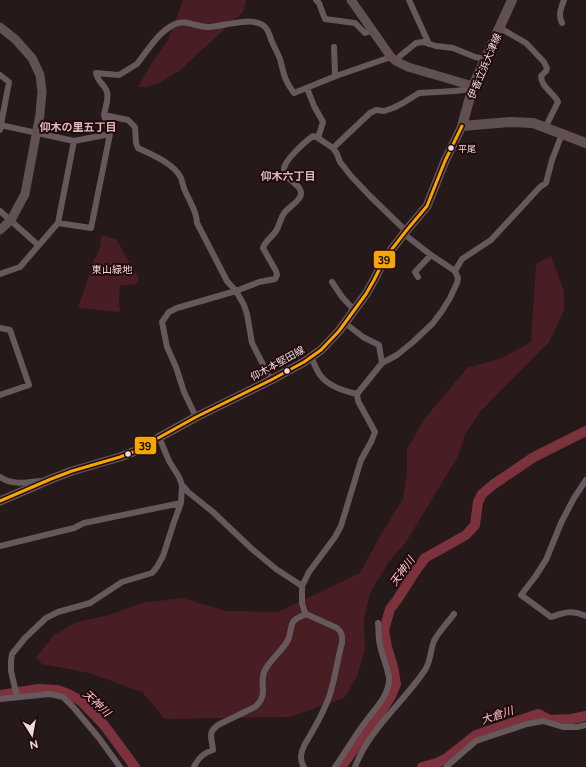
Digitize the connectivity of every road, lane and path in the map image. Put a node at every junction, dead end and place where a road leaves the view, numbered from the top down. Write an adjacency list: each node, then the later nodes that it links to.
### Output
1 (316, 0): 9 (street)
2 (351, 0): 9 (main road)
3 (409, 0): 10 (street)
4 (512, 0): 8 (main road, 伊香立浜大津線)
5 (564, 0): 6 (street)
6 (562, 23)
7 (0, 27): 22 (main road)
8 (500, 28): 13 (main road, 伊香立浜大津線); 21 (street)
9 (373, 30): 12 (main road)
10 (429, 44): 12 (street); 13 (street)
11 (334, 47): 15 (street)
12 (394, 59): 15 (street); 16 (main road)
13 (485, 59): 16 (main road, 伊香立浜大津線)
14 (0, 75): 20 (street)
15 (336, 76): 17 (street)
16 (473, 87): 19 (main road, 伊香立浜大津線); 28 (street)
17 (307, 88): 18 (street); 25 (street)
18 (104, 115): 23 (street); 40 (street)
19 (462, 126): 21 (main road); 33 (main road, 仰木本堅田線)
20 (0, 127): 22 (street)
21 (545, 128): 24 (main road)
22 (36, 133): 26 (street); 30 (main road)
23 (110, 134): 26 (street); 31 (street)
24 (562, 134): 27 (main road); 36 (street)
25 (318, 138): 28 (street); 40 (street)
26 (74, 141): 31 (street)
27 (586, 143)
28 (333, 148): 33 (street)
29 (0, 211): 30 (street)
30 (11, 220): 32 (main road); 34 (street)
31 (58, 223): 34 (street)
32 (0, 230)
33 (405, 233): 35 (street); 41 (main road, 仰木本堅田線)
34 (38, 245): 37 (street)
35 (430, 255): 36 (street); 38 (street)
36 (455, 271): 45 (street)
37 (0, 274)
38 (418, 277)
39 (332, 282): 41 (street)
40 (236, 291): 46 (street); 49 (street)
41 (354, 310): 42 (main road, 仰木本堅田線)
42 (345, 323): 44 (main road, 仰木本堅田線); 45 (street)
43 (0, 328): 48 (street)
44 (310, 357): 46 (main road, 仰木本堅田線); 47 (street)
45 (382, 363): 47 (street)
46 (271, 380): 49 (main road, 仰木本堅田線)
47 (357, 394): 58 (street)
48 (0, 395)
49 (196, 417): 50 (main road, 仰木本堅田線)
50 (159, 437): 52 (main road, 仰木本堅田線); 54 (street)
51 (0, 477): 52 (street)
52 (51, 479): 55 (main road, 仰木本堅田線)
53 (586, 480): 61 (street)
54 (182, 485): 56 (street); 58 (street)
55 (0, 501)
56 (181, 502): 57 (street); 63 (street)
57 (0, 546)
58 (302, 586): 59 (street)
59 (306, 614): 67 (street); 68 (street)
60 (454, 614): 70 (street)
61 (586, 616)
62 (378, 623): 69 (street)
63 (17, 697): 64 (street); 66 (street)
64 (0, 699)
65 (586, 725): 71 (street)
66 (120, 767)
67 (194, 767)
68 (304, 767)
69 (335, 767)
70 (355, 767)
71 (446, 767)

